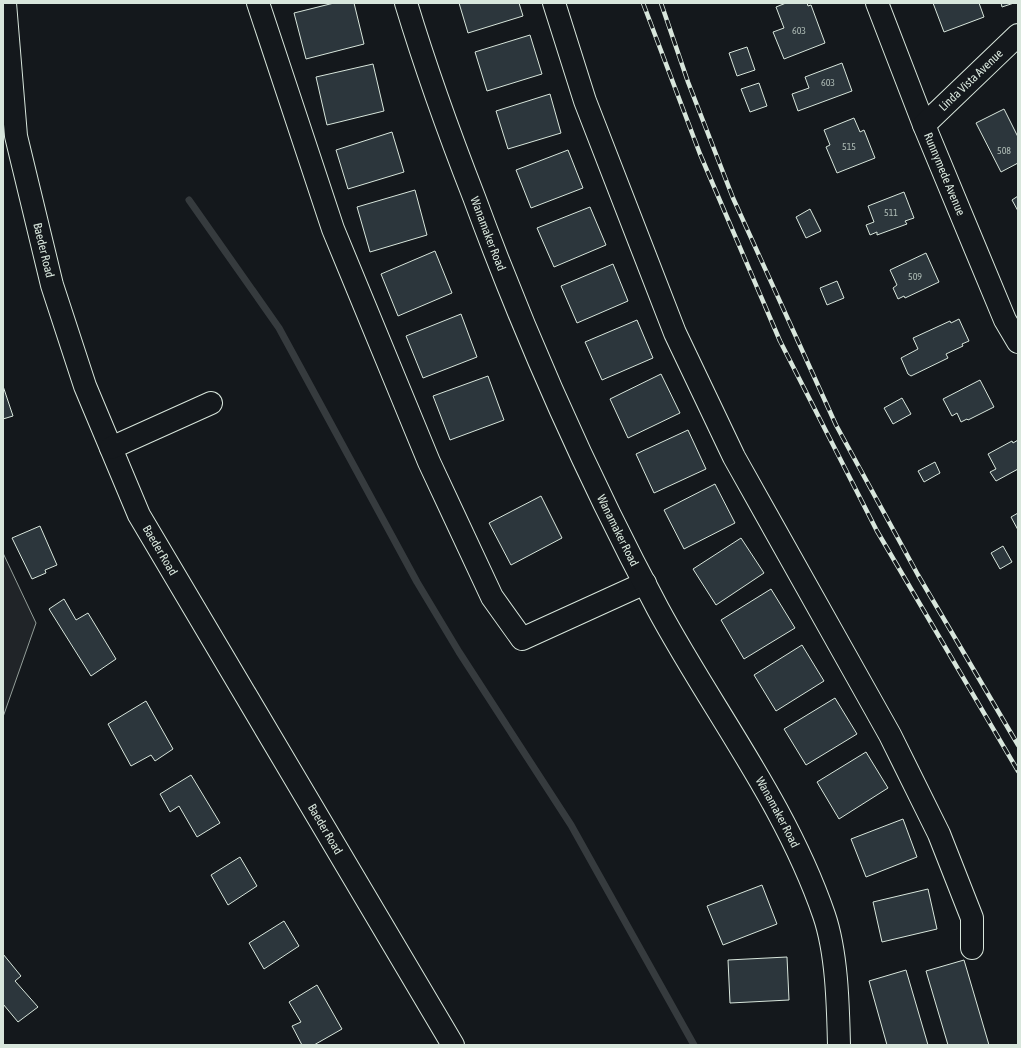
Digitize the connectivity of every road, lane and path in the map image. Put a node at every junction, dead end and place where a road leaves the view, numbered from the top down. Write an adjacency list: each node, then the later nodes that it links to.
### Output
1 (5, 3): 10 (street, Baeder Road)
2 (258, 3): 11 (street)
3 (406, 3): 11 (street, Wanamaker Road)
4 (554, 3): 12 (street)
5 (877, 3): 7 (street, Runnymede Avenue)
6 (1018, 35): 7 (street, Linda Vista Avenue)
7 (924, 126): 8 (street, Runnymede Avenue)
8 (1018, 342)
9 (211, 403): 10 (street)
10 (111, 448): 13 (street, Baeder Road)
11 (645, 584): 14 (street, Wanamaker Road)
12 (972, 948)
13 (453, 1045)
14 (839, 1045)

